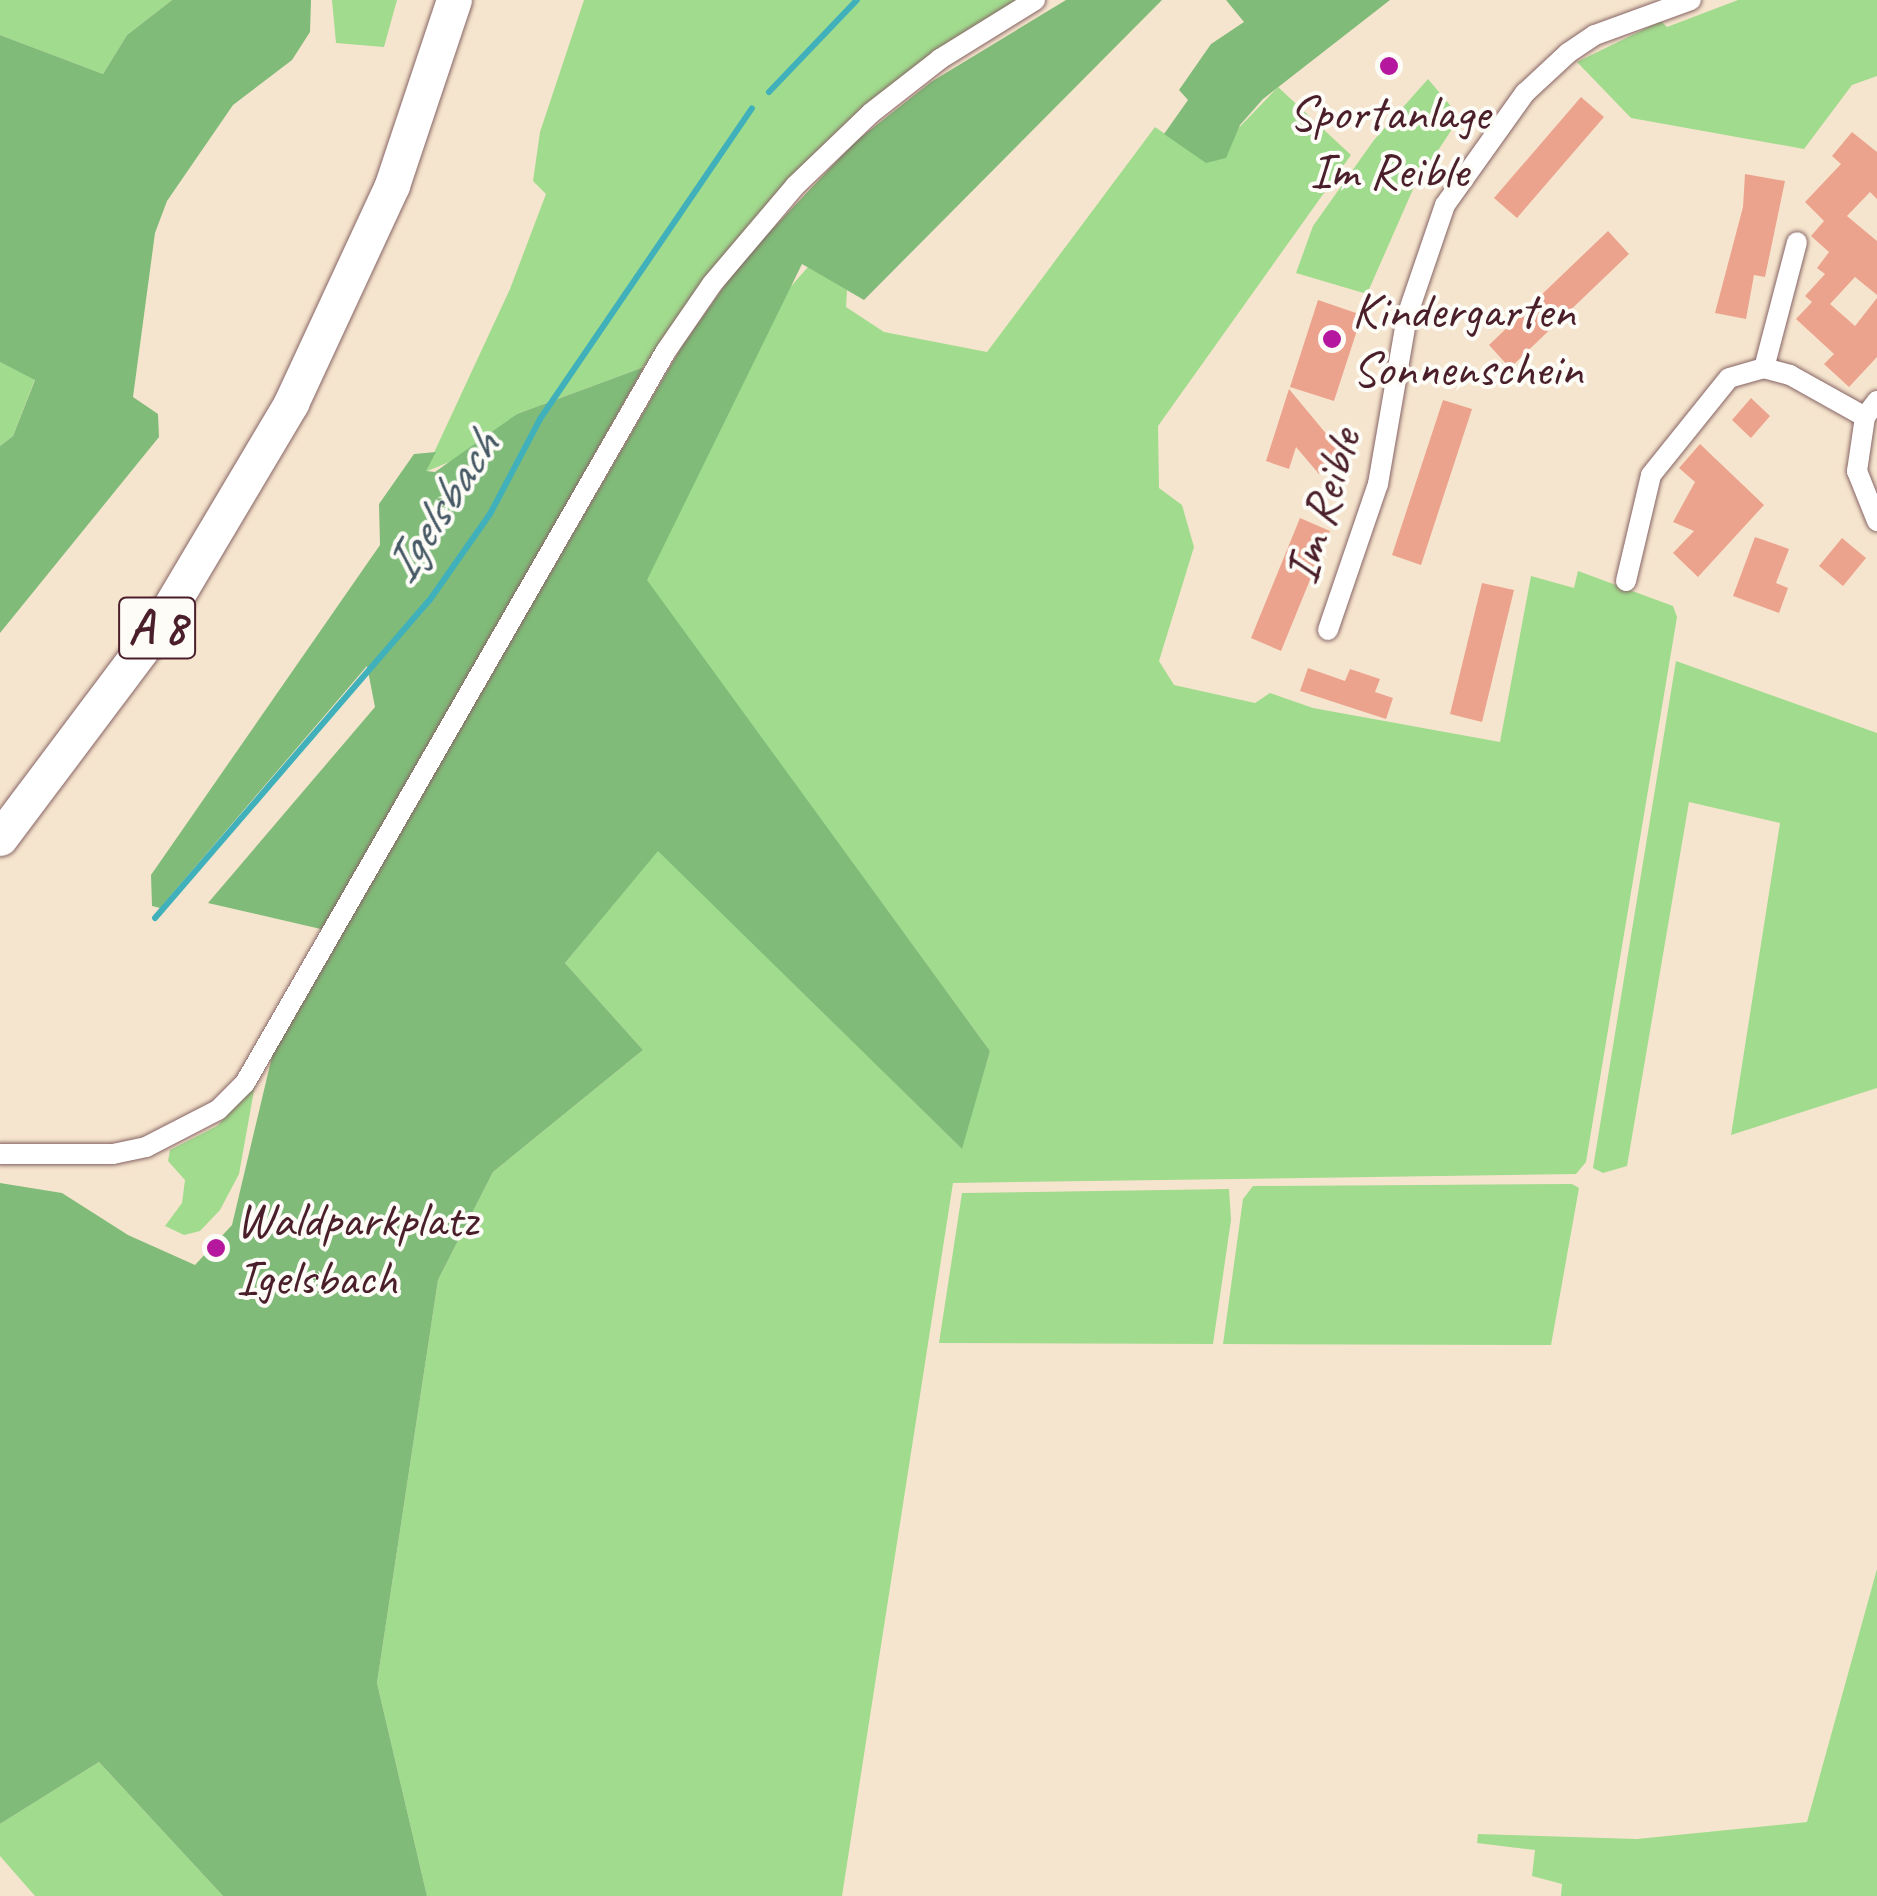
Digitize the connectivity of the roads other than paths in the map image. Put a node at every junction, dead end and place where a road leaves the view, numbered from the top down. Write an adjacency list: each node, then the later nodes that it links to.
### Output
1 (430, 0): 11 (highway, A 8)
2 (454, 0): 12 (highway, A 8)
3 (1035, 0): 13 (street)
4 (1690, 0): 10 (street, Im Reible)
5 (1797, 242): 6 (street)
6 (1764, 368): 7 (street); 9 (street)
7 (1871, 409): 8 (street)
8 (1877, 522)
9 (1626, 581)
10 (1328, 630)
11 (0, 804)
12 (0, 838)
13 (0, 1154)

